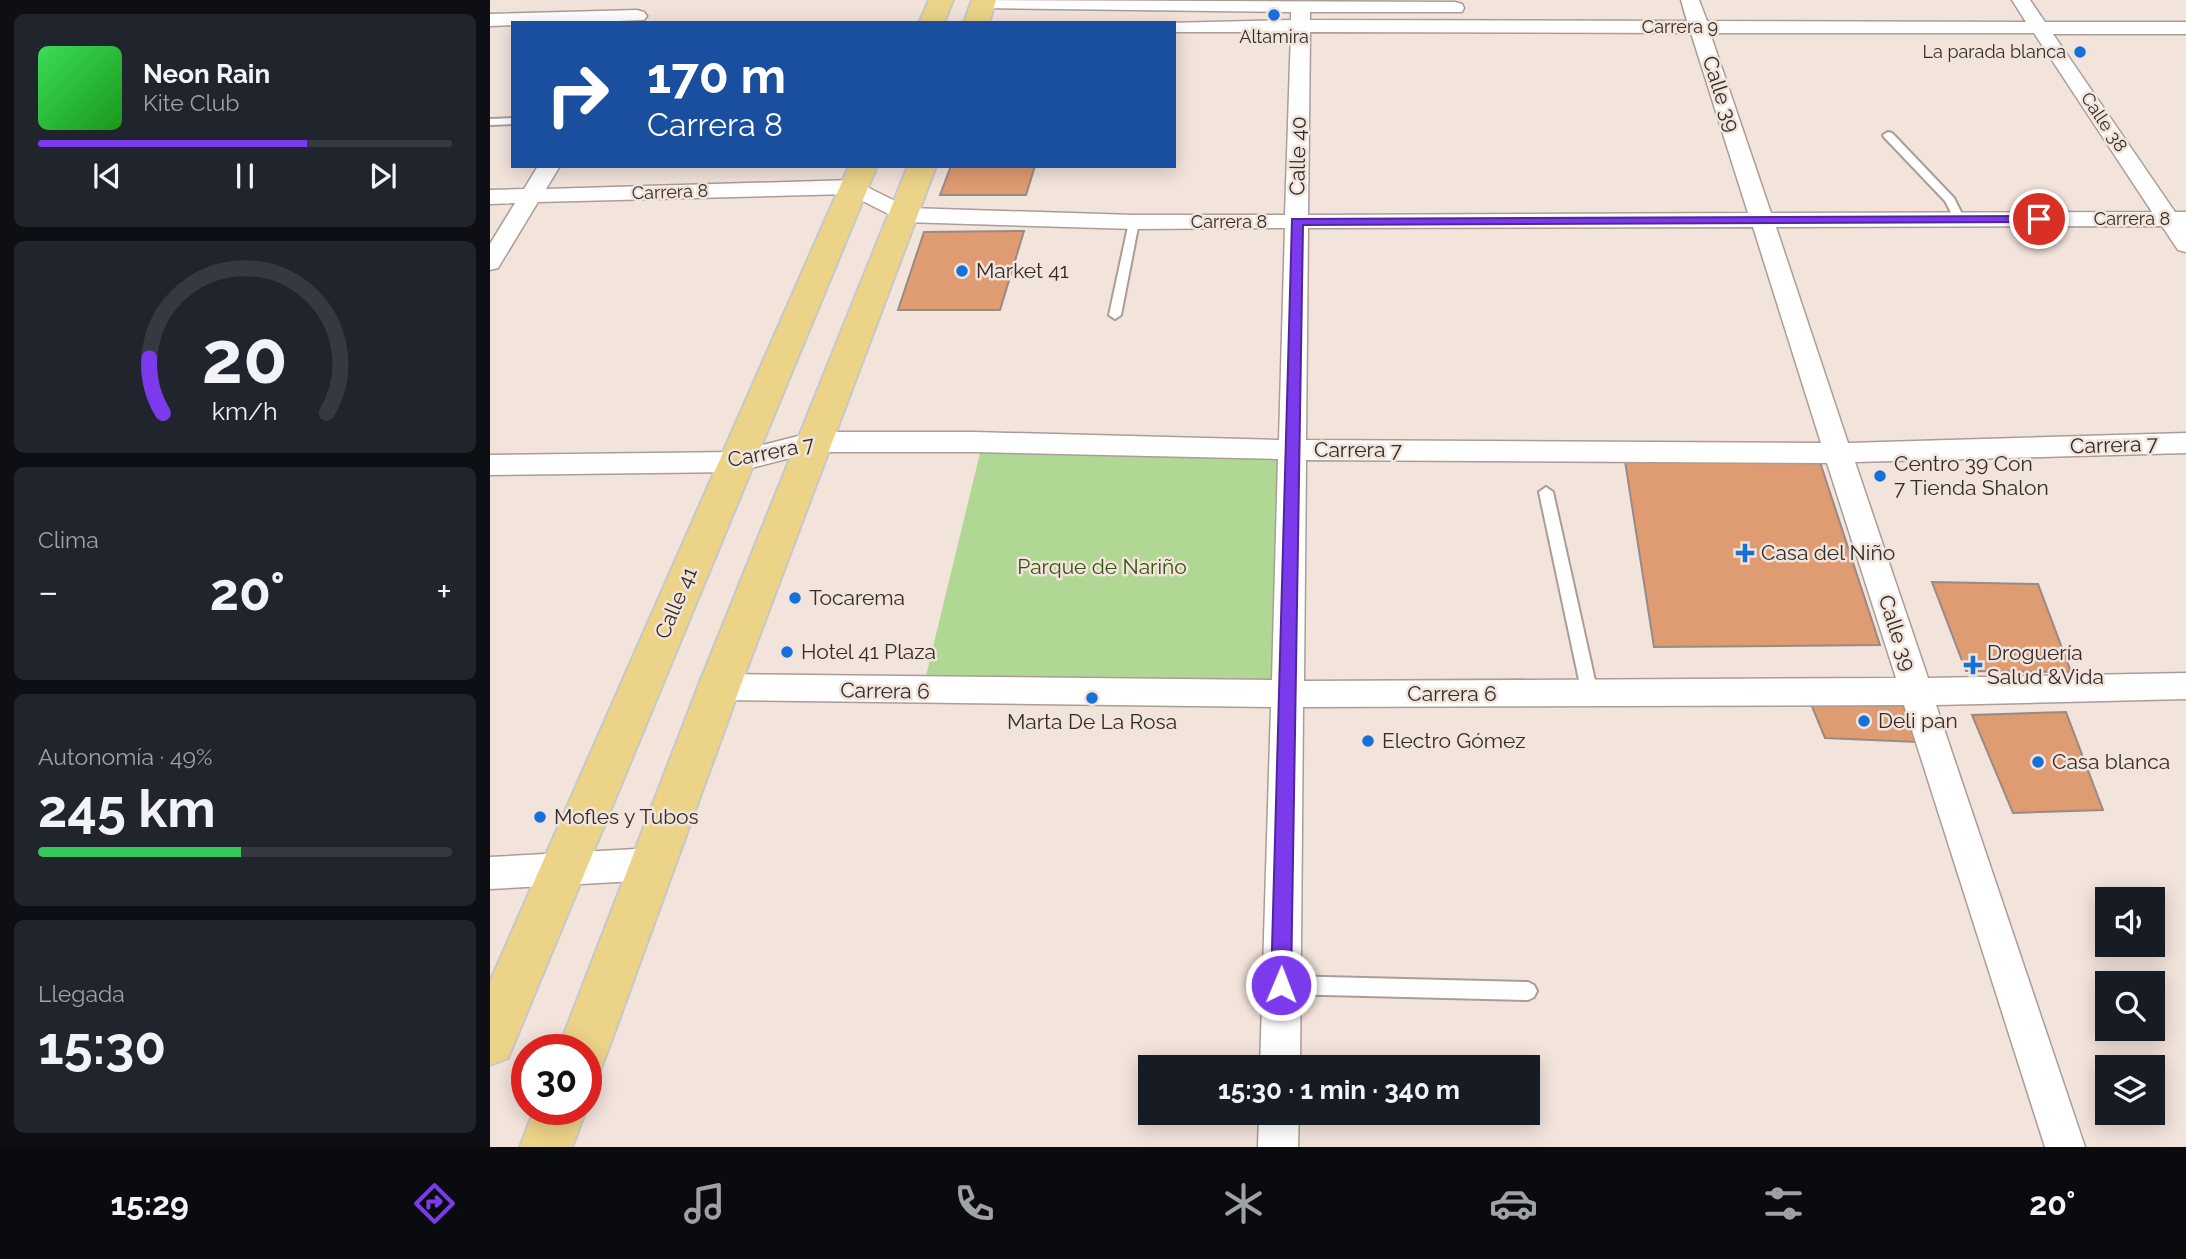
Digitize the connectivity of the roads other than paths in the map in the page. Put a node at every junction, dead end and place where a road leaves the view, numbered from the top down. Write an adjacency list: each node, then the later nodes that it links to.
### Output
1 (941, 0): 8 (main road)
2 (2021, 0): 11 (street, Calle 38)
3 (980, 11): 4 (street, Carrera 9); 9 (street, Carrera 9)
4 (1301, 11): 5 (street, Carrera 9); 10 (street, Carrera 9); 25 (street, Calle 40)
5 (1694, 12): 11 (street, Carrera 9); 23 (street, Calle 39)
6 (639, 13): 7 (street)
7 (490, 20)
8 (932, 21)
9 (1002, 21)
10 (1176, 26)
11 (2040, 28): 12 (street, Carrera 9); 22 (street, Calle 38)
12 (2186, 28)
13 (490, 121): 14 (lane)
14 (511, 121)
15 (1888, 135): 24 (lane)
16 (549, 168): 19 (street)
17 (921, 168): 21 (main road)
18 (858, 177): 19 (street, Carrera 8); 21 (street, Carrera 8); 34 (main road, Calle 41)
19 (532, 196): 20 (street, Carrera 8); 28 (street)
20 (490, 197)
21 (904, 215): 26 (street, Carrera 8); 30 (main road)
22 (2177, 219): 24 (street, Carrera 8); 27 (street, Calle 38)
23 (1762, 220): 24 (street, Carrera 8); 25 (street, Carrera 8); 33 (street, Calle 39)
24 (1960, 220)
25 (1296, 221): 26 (street, Carrera 8); 32 (street, Calle 40)
26 (1134, 222): 29 (lane)
27 (2186, 245)
28 (490, 263)
29 (1115, 315)
30 (814, 442): 32 (street, Carrera 7); 34 (street, Carrera 7); 38 (main road)
31 (2186, 443): 33 (street, Carrera 7)
32 (1292, 450): 33 (street, Carrera 7); 39 (street, Calle 40)
33 (1838, 453): 41 (street, Calle 39)
34 (735, 462): 35 (street, Carrera 7); 43 (main road, Calle 41)
35 (490, 465)
36 (1546, 492): 40 (lane)
37 (2186, 686): 41 (street, Carrera 6)
38 (719, 687): 39 (street, Carrera 6); 42 (main road)
39 (1287, 694): 40 (street, Carrera 6); 45 (street, Calle 40)
40 (1590, 694): 41 (street, Carrera 6)
41 (1917, 694): 54 (street, Calle 39)
42 (654, 863): 43 (street); 47 (main road)
43 (563, 870): 44 (street); 48 (main road, Calle 41)
44 (490, 873)
45 (1281, 985): 46 (lane); 49 (street, Calle 40)
46 (1528, 991)
47 (589, 1034)
48 (490, 1040)
49 (1280, 1055)
50 (554, 1125): 52 (main road)
51 (1279, 1125): 53 (street)
52 (546, 1147)
53 (1278, 1147)
54 (2065, 1147)

